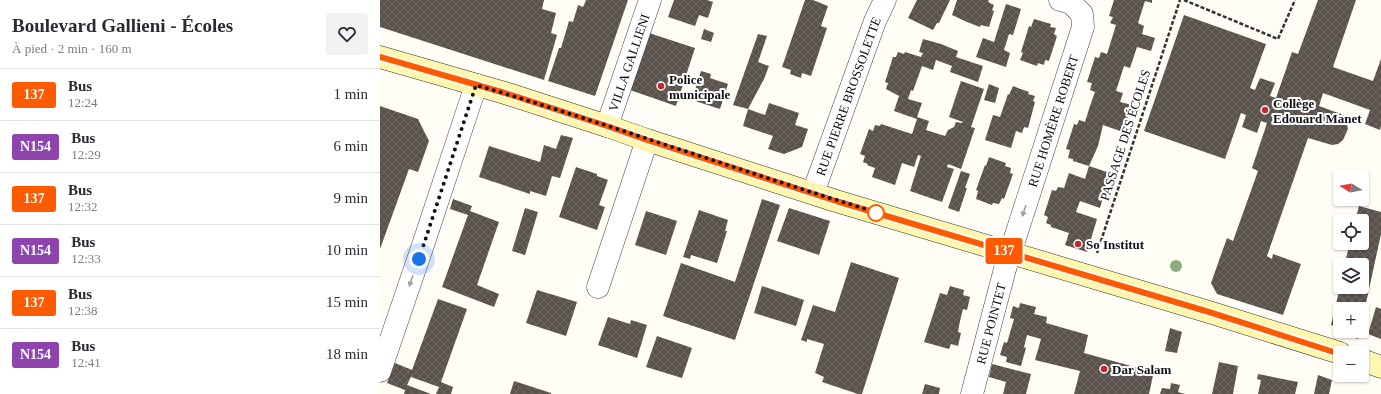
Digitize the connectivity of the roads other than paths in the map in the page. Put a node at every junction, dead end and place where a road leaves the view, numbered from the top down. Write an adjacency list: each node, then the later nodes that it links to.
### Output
1 (650, 0): 7 (street, VILLA GALLIENI)
2 (885, 0): 9 (street, RUE PIERRE BROSSOLETTE)
3 (1060, 0): 4 (street, RUE HOMÈRE ROBERT)
4 (1084, 7): 10 (street, RUE HOMÈRE ROBERT, one-way to 10)
5 (380, 56): 6 (main road)
6 (476, 85): 7 (main road); 15 (street, one-way to 15)
7 (607, 126): 8 (main road)
8 (647, 140): 9 (main road); 11 (street)
9 (813, 193): 10 (main road)
10 (1010, 253): 12 (main road); 16 (street, RUE POINTET)
11 (598, 288)
12 (1333, 352)
13 (1369, 363): 14 (main road)
14 (1381, 367)
15 (380, 371)
16 (972, 394)

